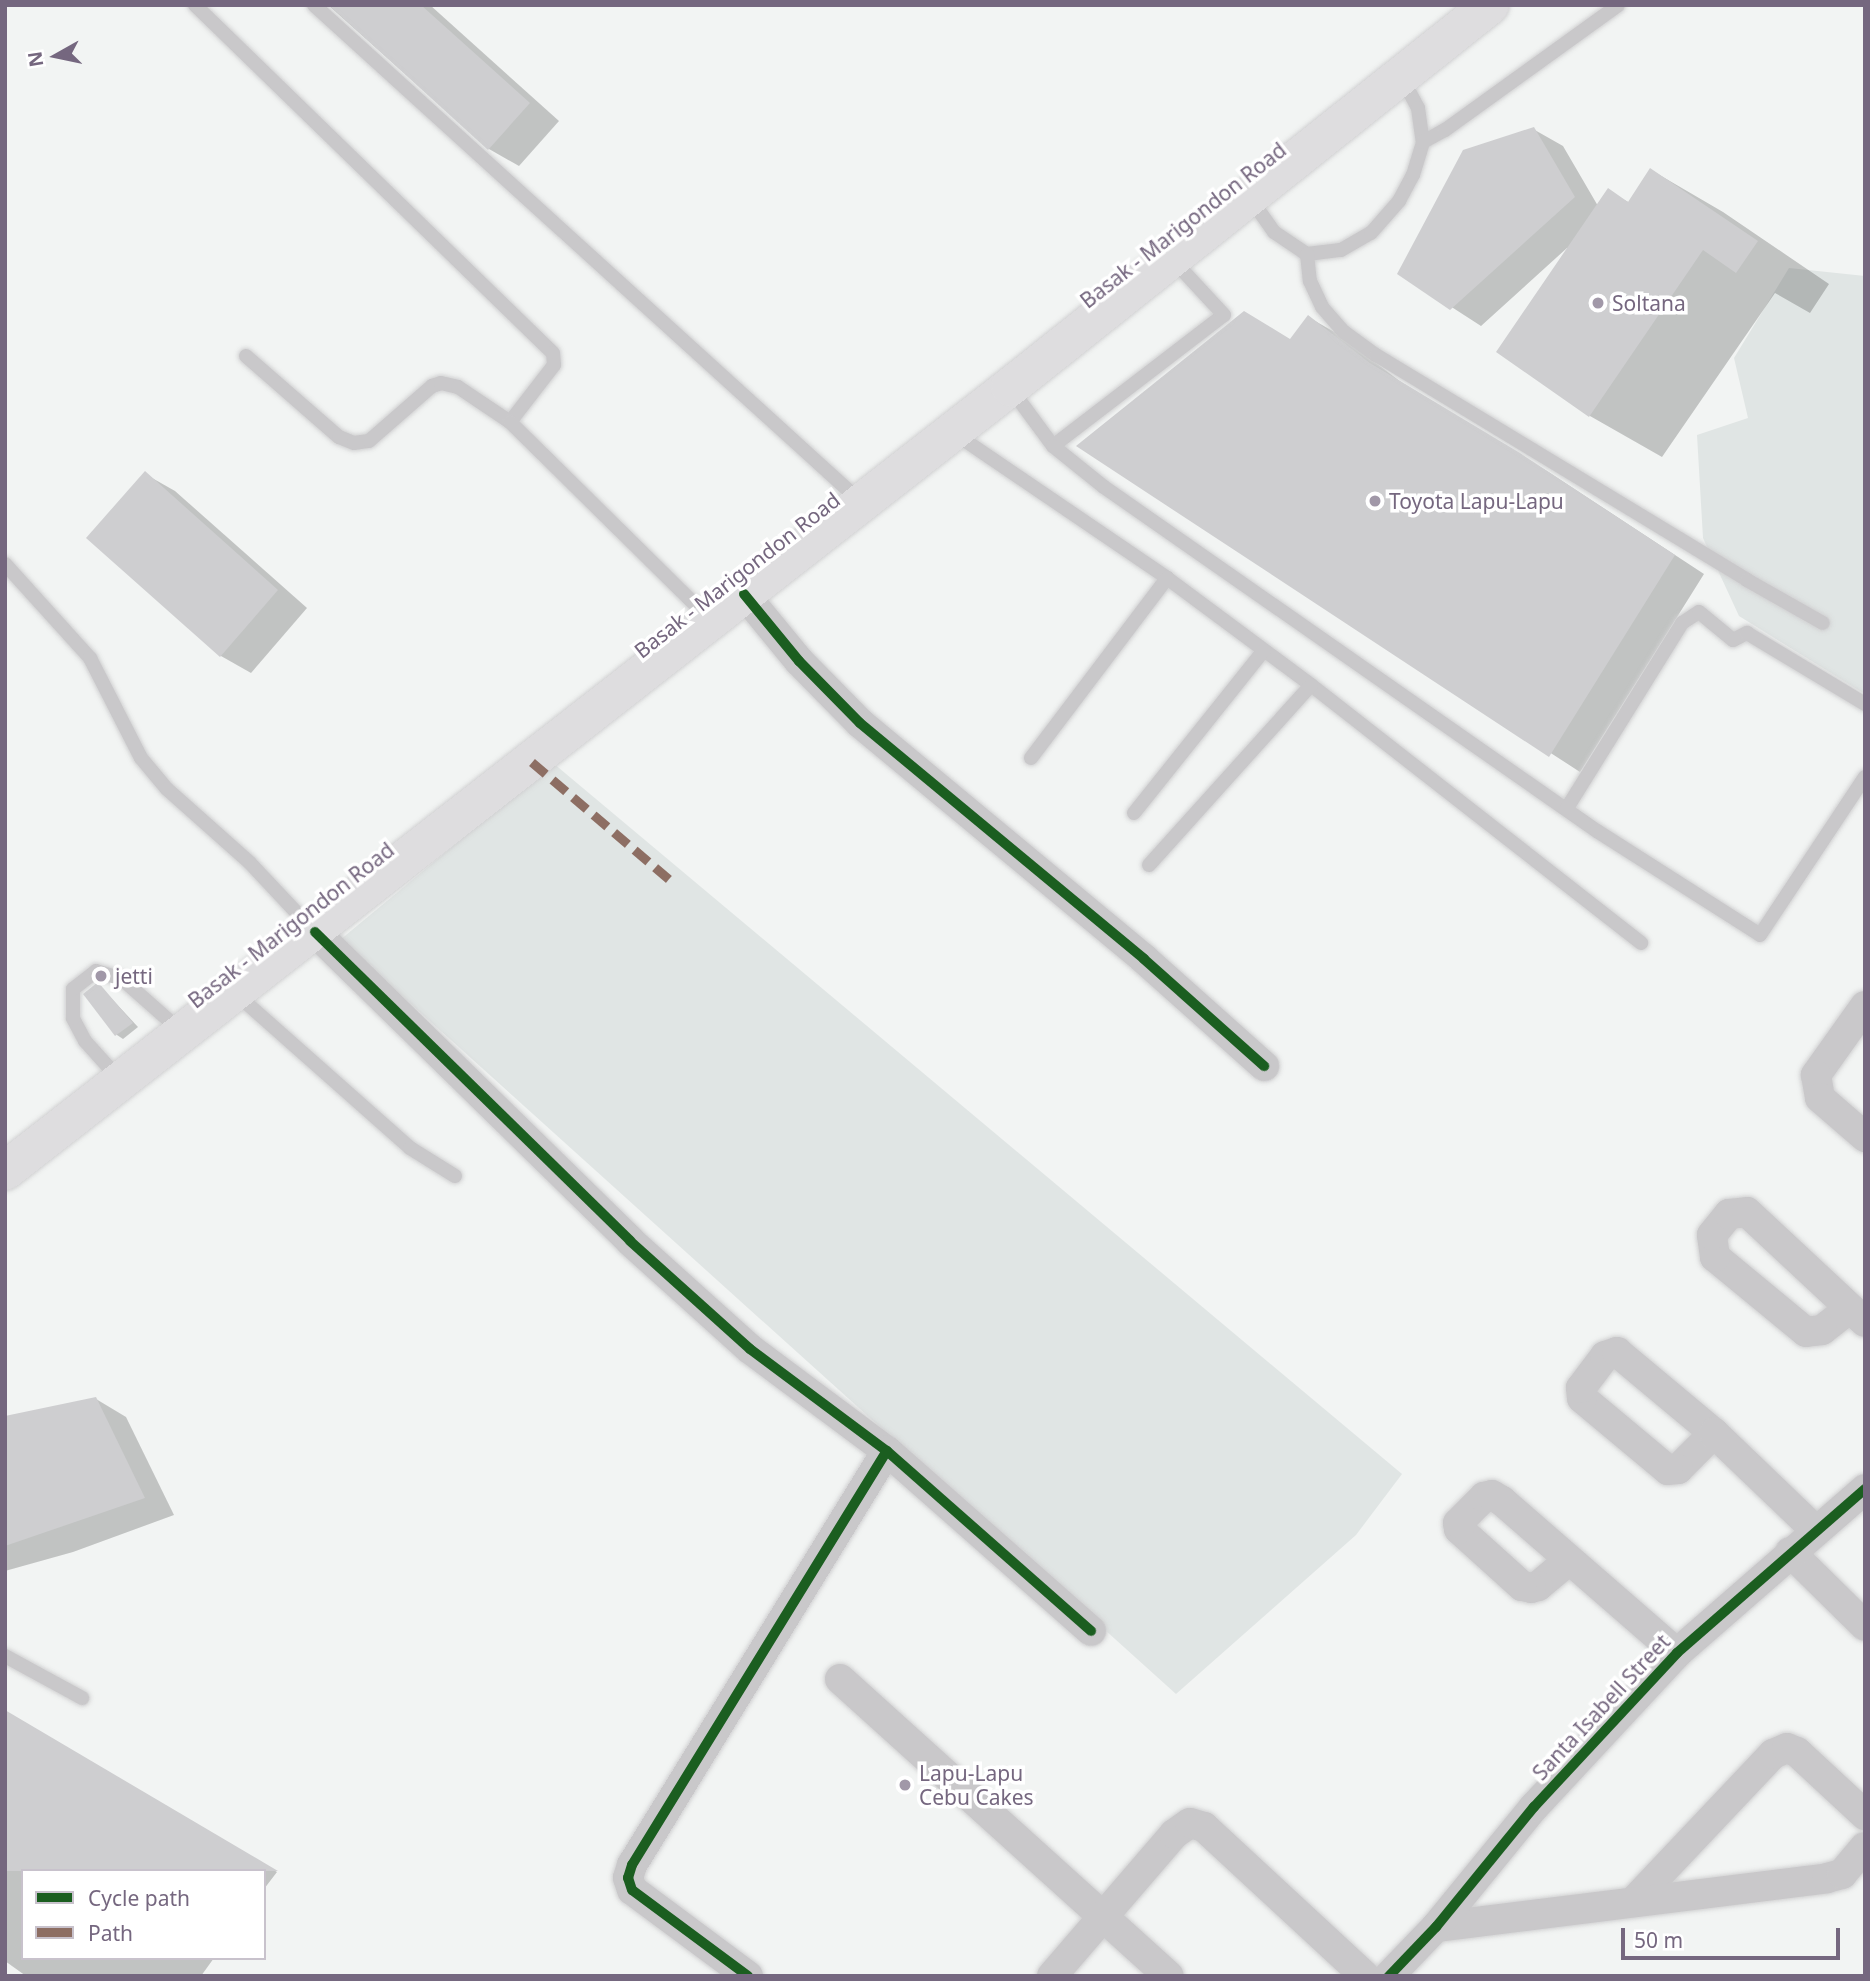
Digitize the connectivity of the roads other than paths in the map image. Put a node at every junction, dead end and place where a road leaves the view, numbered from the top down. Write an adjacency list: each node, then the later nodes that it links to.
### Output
1 (195, 5): 12 (lane)
2 (314, 5): 15 (lane)
3 (1490, 5): 5 (main road, Basak - Marigondon Road)
4 (1618, 5): 6 (lane)
5 (1402, 76): 6 (lane); 7 (main road, Basak - Marigondon Road)
6 (1423, 142): 8 (lane)
7 (1250, 197): 8 (lane); 9 (main road, Basak - Marigondon Road)
8 (1307, 254): 20 (lane)
9 (1171, 258): 11 (main road, Basak - Marigondon Road); 14 (lane)
10 (246, 356): 12 (lane)
11 (1010, 387): 13 (main road, Basak - Marigondon Road); 14 (lane)
12 (510, 422): 19 (lane)
13 (951, 431): 15 (main road, Basak - Marigondon Road); 17 (lane)
14 (1053, 446): 26 (lane)
15 (861, 502): 18 (main road, Basak - Marigondon Road)
16 (5, 564): 29 (lane)
17 (1167, 578): 21 (lane); 24 (lane)
18 (744, 594): 19 (main road, Basak - Marigondon Road); 34 (street)
19 (711, 621): 29 (main road, Basak - Marigondon Road)
20 (1823, 623)
21 (1264, 650): 22 (lane); 27 (lane)
22 (1311, 685): 28 (lane); 30 (lane)
23 (1865, 704): 26 (lane)
24 (1031, 758)
25 (1865, 777): 26 (lane)
26 (1567, 808)
27 (1133, 813)
28 (1149, 865)
29 (315, 932): 31 (main road, Basak - Marigondon Road); 41 (street)
30 (1641, 943)
31 (234, 992): 33 (main road, Basak - Marigondon Road); 38 (lane)
32 (1865, 1006): 36 (street)
33 (183, 1033): 35 (main road, Basak - Marigondon Road); 35 (lane)
34 (1264, 1066)
35 (122, 1082): 37 (main road, Basak - Marigondon Road)
36 (1865, 1137)
37 (5, 1171)
38 (455, 1176)
39 (1857, 1315): 39 (street)
40 (1714, 1433): 43 (street)
41 (887, 1451): 47 (street); 57 (street)
42 (1865, 1489): 43 (street, Santa Isabell Street)
43 (1815, 1530): 44 (street, Santa Isabell Street)
44 (1790, 1552): 46 (street); 48 (street, Santa Isabell Street)
45 (1568, 1561): 48 (street)
46 (1865, 1626)
47 (1091, 1631)
48 (1677, 1653): 56 (street, Santa Isabell Street)
49 (5, 1656): 51 (lane)
50 (840, 1679): 55 (street)
51 (82, 1698)
52 (1865, 1815): 54 (street)
53 (1865, 1847): 54 (street)
54 (1633, 1902): 56 (street)
55 (1104, 1916): 58 (street); 59 (street); 60 (street)
56 (1436, 1927): 61 (street, Santa Isabell Street)
57 (748, 1976)
58 (1052, 1976)
59 (1170, 1976)
60 (1365, 1976)
61 (1389, 1976)

